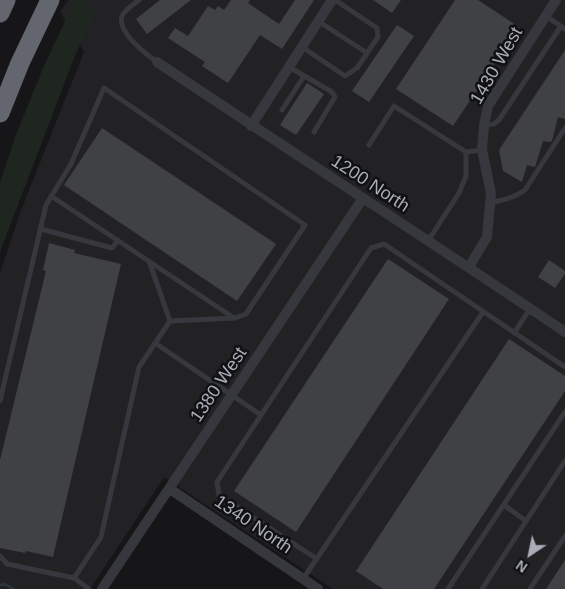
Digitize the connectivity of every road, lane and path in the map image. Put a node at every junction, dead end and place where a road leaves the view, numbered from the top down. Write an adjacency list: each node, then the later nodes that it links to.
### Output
1 (6, 0): 6 (highway)
2 (50, 0): 16 (highway)
3 (139, 0): 12 (lane)
4 (333, 0): 8 (street); 11 (lane)
5 (556, 0): 7 (street, 1430 West)
6 (0, 13)
7 (546, 16): 9 (lane); 17 (street, 1430 West)
8 (318, 21): 10 (street); 11 (lane)
9 (563, 28): 17 (lane)
10 (302, 47): 11 (lane); 13 (street)
11 (367, 53)
12 (157, 62): 18 (street, 1200 North)
13 (289, 67): 14 (lane); 18 (street)
14 (304, 76): 15 (lane); 20 (lane)
15 (282, 110)
16 (0, 113)
17 (484, 125): 22 (street, 1430 West)
18 (251, 126): 25 (street, 1200 North)
19 (565, 128): 26 (lane)
20 (314, 132)
21 (369, 145): 23 (lane)
22 (482, 150): 23 (lane); 26 (street, 1430 West)
23 (466, 152): 29 (lane)
24 (52, 196): 27 (lane); 28 (lane); 34 (lane)
25 (363, 198): 29 (street, 1200 North); 40 (street, 1380 West)
26 (490, 202): 31 (street, 1430 West)
27 (41, 229): 28 (lane); 41 (lane)
28 (118, 240): 30 (lane)
29 (428, 241): 31 (street, 1200 North)
30 (149, 261): 34 (lane); 35 (lane)
31 (469, 268): 32 (street, 1200 North)
32 (530, 309): 36 (street, 1200 North); 37 (lane)
33 (483, 312): 37 (lane); 43 (lane); 50 (lane)
34 (234, 318): 35 (lane)
35 (170, 321): 38 (lane)
36 (565, 332)
37 (514, 333): 39 (lane)
38 (155, 344): 40 (lane); 51 (lane)
39 (565, 368)
40 (232, 395): 43 (lane); 45 (street, 1380 West)
41 (0, 401)
42 (565, 412): 46 (lane)
43 (261, 415): 50 (lane)
44 (565, 461): 47 (lane)
45 (170, 488): 52 (street, 1340 North); 54 (street, 1380 West)
46 (504, 505): 47 (lane); 56 (lane)
47 (526, 521): 57 (lane)
48 (565, 536): 58 (lane)
49 (0, 556): 51 (lane)
50 (317, 559): 52 (lane)
51 (74, 578): 53 (lane)
52 (303, 579): 55 (street, 1340 North)
53 (89, 589)
54 (102, 589)
55 (318, 589)
56 (448, 589)
57 (482, 589)
58 (530, 589)

